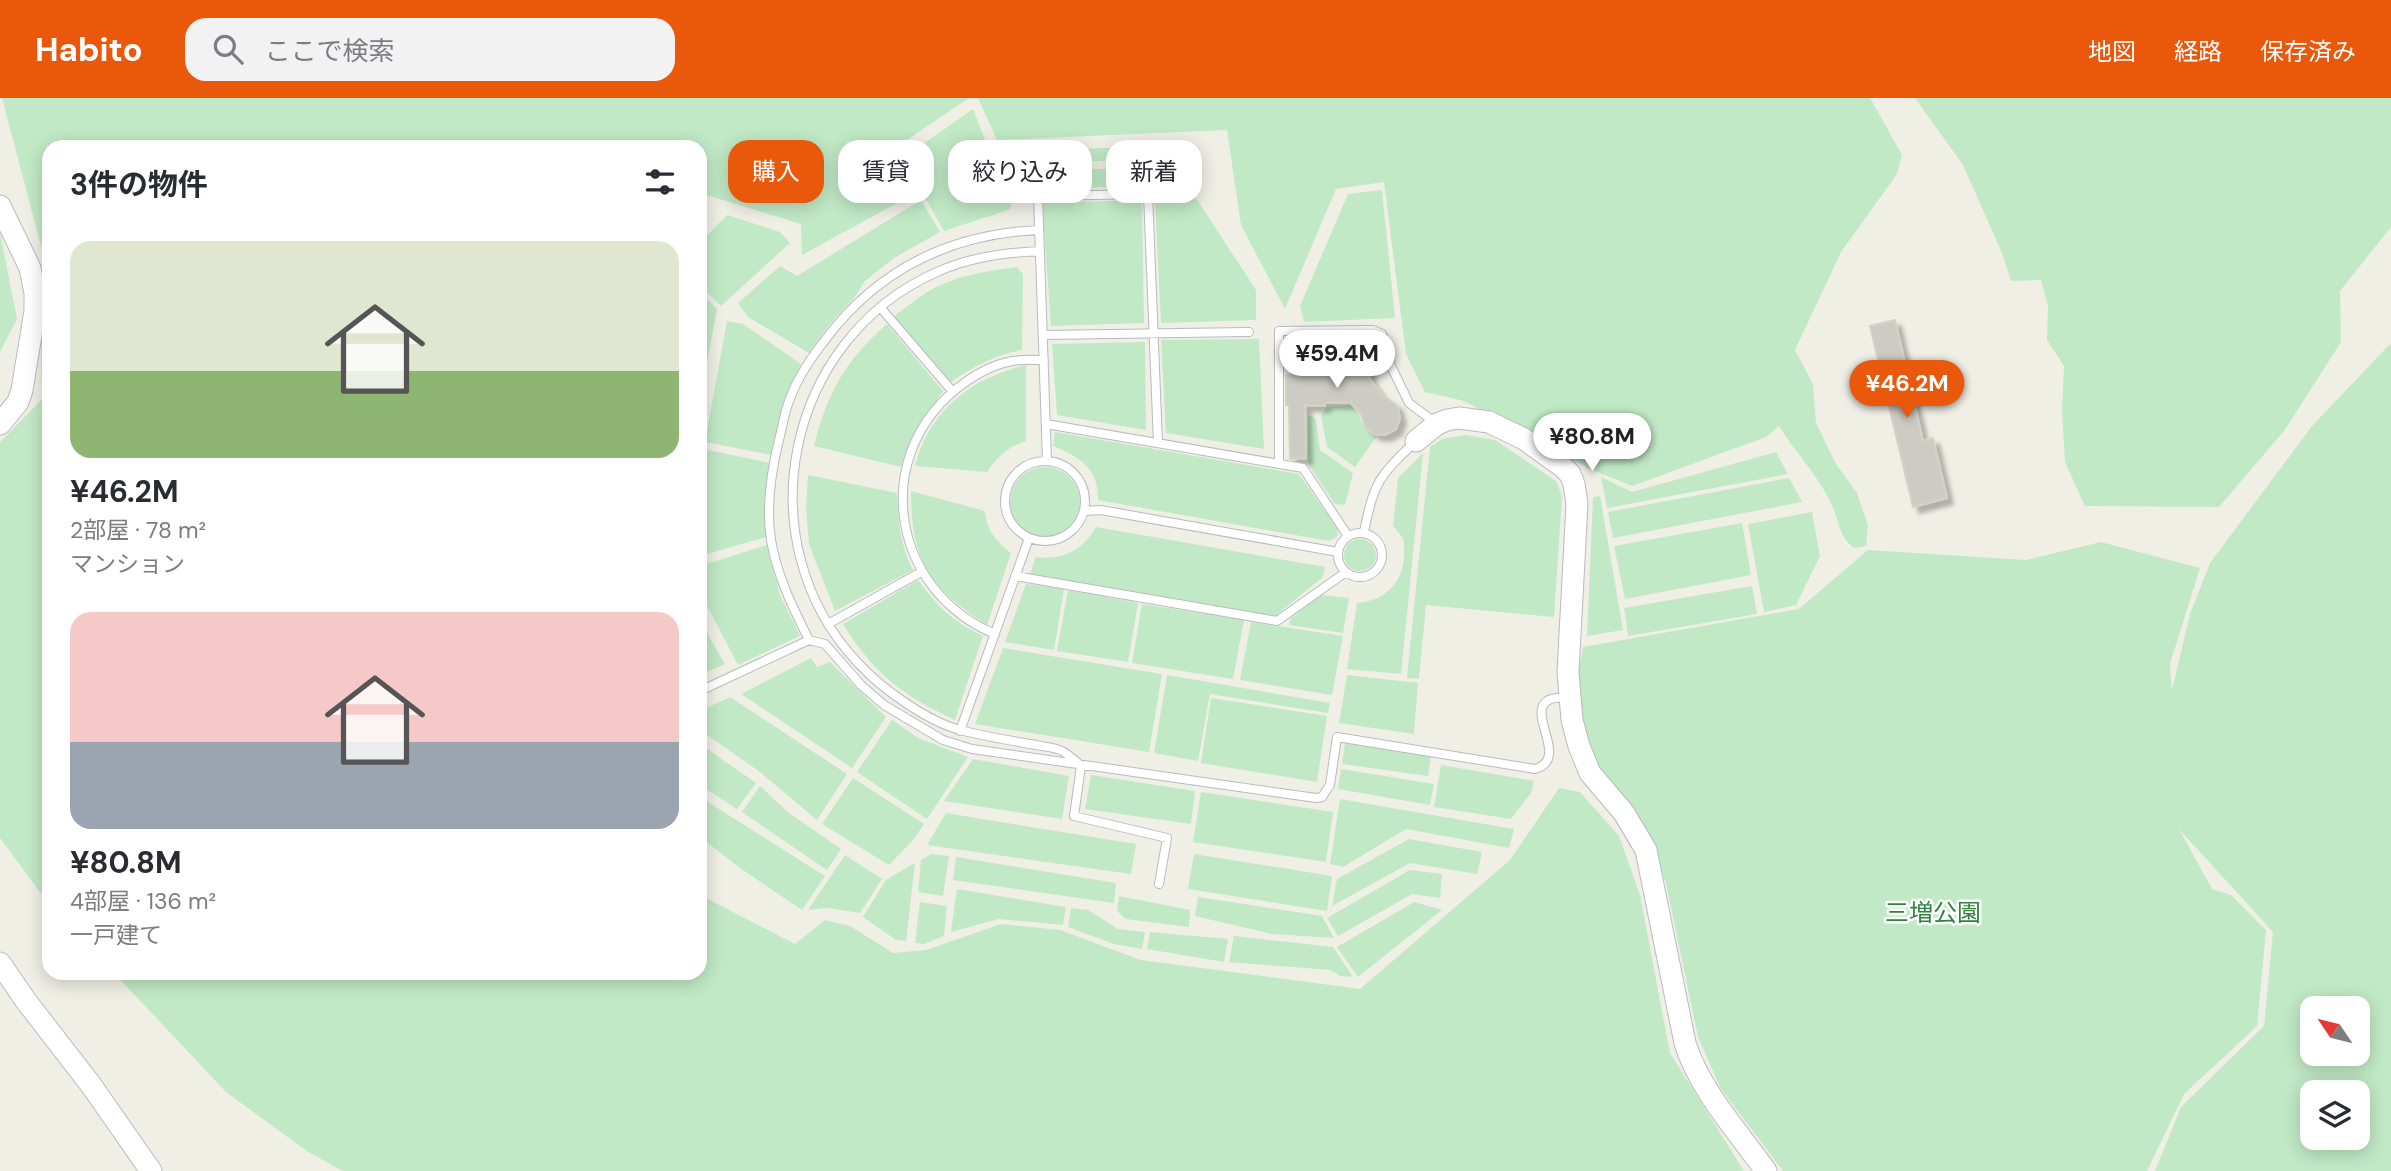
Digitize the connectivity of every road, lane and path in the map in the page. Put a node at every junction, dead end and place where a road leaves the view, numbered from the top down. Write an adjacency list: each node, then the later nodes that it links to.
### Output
1 (1106, 195): 4 (lane)
2 (1148, 203): 8 (lane)
3 (0, 206): 12 (street)
4 (1039, 230): 5 (lane); 29 (lane)
5 (1040, 251): 6 (lane); 9 (lane)
6 (880, 307): 11 (lane); 27 (lane)
7 (1249, 332): 8 (lane)
8 (1153, 334): 9 (lane); 16 (lane)
9 (1043, 335): 10 (lane)
10 (1044, 360): 11 (lane); 13 (lane)
11 (953, 392): 24 (lane)
12 (0, 424)
13 (1046, 424): 16 (lane); 17 (lane)
14 (1437, 424): 15 (street); 18 (lane); 31 (street)
15 (1416, 441): 20 (lane)
16 (1158, 443): 18 (lane)
17 (1048, 461): 19 (lane); 22 (lane)
18 (1279, 464): 21 (lane)
19 (1085, 511): 22 (lane); 23 (lane)
20 (1364, 532): 21 (lane); 25 (lane)
21 (1348, 536): 23 (lane)
22 (1029, 538): 26 (lane)
23 (1338, 552): 25 (lane)
24 (921, 572): 27 (lane); 28 (lane)
25 (1346, 572): 26 (lane)
26 (1015, 576): 28 (lane)
27 (828, 624): 32 (lane)
28 (995, 634): 32 (lane)
29 (809, 640): 30 (lane); 33 (lane)
30 (707, 688)
31 (1569, 697): 33 (lane); 37 (street)
32 (960, 730): 33 (lane)
33 (1081, 765): 34 (lane)
34 (1159, 884)
35 (0, 963): 36 (street)
36 (150, 1171)
37 (1766, 1171)

